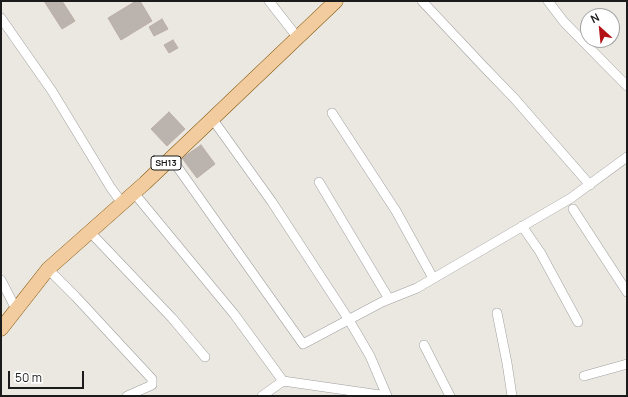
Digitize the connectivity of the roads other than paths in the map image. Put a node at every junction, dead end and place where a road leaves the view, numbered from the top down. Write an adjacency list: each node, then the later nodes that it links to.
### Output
1 (269, 1): 6 (street)
2 (336, 1): 6 (main road, SH13)
3 (422, 1): 13 (street)
4 (548, 1): 7 (street)
5 (1, 18): 15 (street)
6 (298, 38): 9 (main road, SH13)
7 (627, 86)
8 (332, 113): 20 (street)
9 (210, 122): 11 (main road, SH13); 26 (street)
10 (627, 157): 13 (street)
11 (171, 158): 14 (main road, SH13); 26 (street)
12 (319, 182): 23 (street)
13 (590, 185): 17 (street)
14 (134, 193): 15 (main road, SH13); 33 (street)
15 (122, 203): 18 (main road, SH13)
16 (573, 209): 22 (street)
17 (522, 226): 20 (street); 27 (street)
18 (90, 232): 19 (main road, SH13); 30 (street)
19 (48, 269): 24 (main road, SH13); 35 (street)
20 (433, 278): 23 (street)
21 (1, 280): 24 (street)
22 (627, 292)
23 (389, 299): 26 (street)
24 (16, 309): 28 (main road, SH13)
25 (497, 313): 39 (street)
26 (349, 320): 37 (street)
27 (578, 322)
28 (1, 329)
29 (424, 345): 38 (street)
30 (205, 357)
31 (627, 364): 32 (street)
32 (584, 376)
33 (284, 381): 34 (street); 36 (street)
34 (321, 391): 37 (street)
35 (128, 396)
36 (262, 396)
37 (387, 396)
38 (450, 396)
39 (512, 396)

